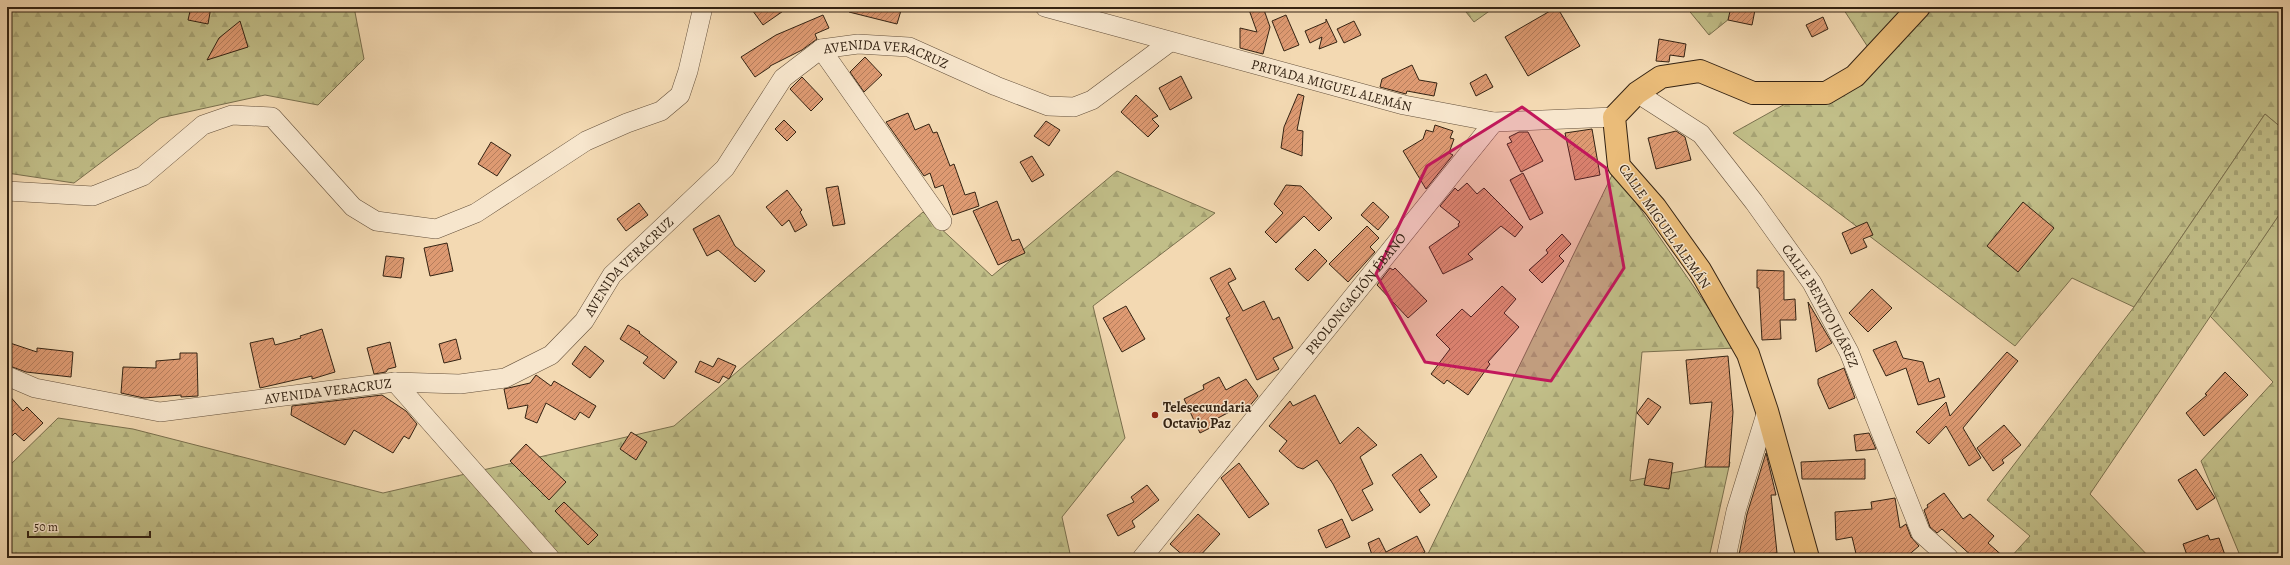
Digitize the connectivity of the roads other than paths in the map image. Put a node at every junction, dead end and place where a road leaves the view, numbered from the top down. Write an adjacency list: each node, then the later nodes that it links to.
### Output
1 (703, 7): 9 (street)
2 (1045, 7): 4 (street, PRIVADA MIGUEL ALEMÁN)
3 (1920, 7): 6 (main road)
4 (1170, 42): 5 (street, AVENIDA VERACRUZ); 8 (street, PRIVADA MIGUEL ALEMÁN)
5 (821, 49): 10 (street); 12 (street, AVENIDA VERACRUZ)
6 (1637, 93): 7 (main road); 18 (street, CALLE BENITO JUÁREZ)
7 (1614, 117): 8 (street); 13 (main road, CALLE MIGUEL ALEMÁN)
8 (1494, 122): 15 (street, PROLONGACIÓN ÉBANO)
9 (7, 191)
10 (942, 221)
11 (7, 376): 12 (street, AVENIDA VERACRUZ)
12 (395, 382): 14 (street)
13 (1767, 411): 16 (street); 17 (main road, CALLE MIGUEL ALEMÁN)
14 (550, 558)
15 (1142, 558)
16 (1726, 558)
17 (1808, 558)
18 (1949, 558)

